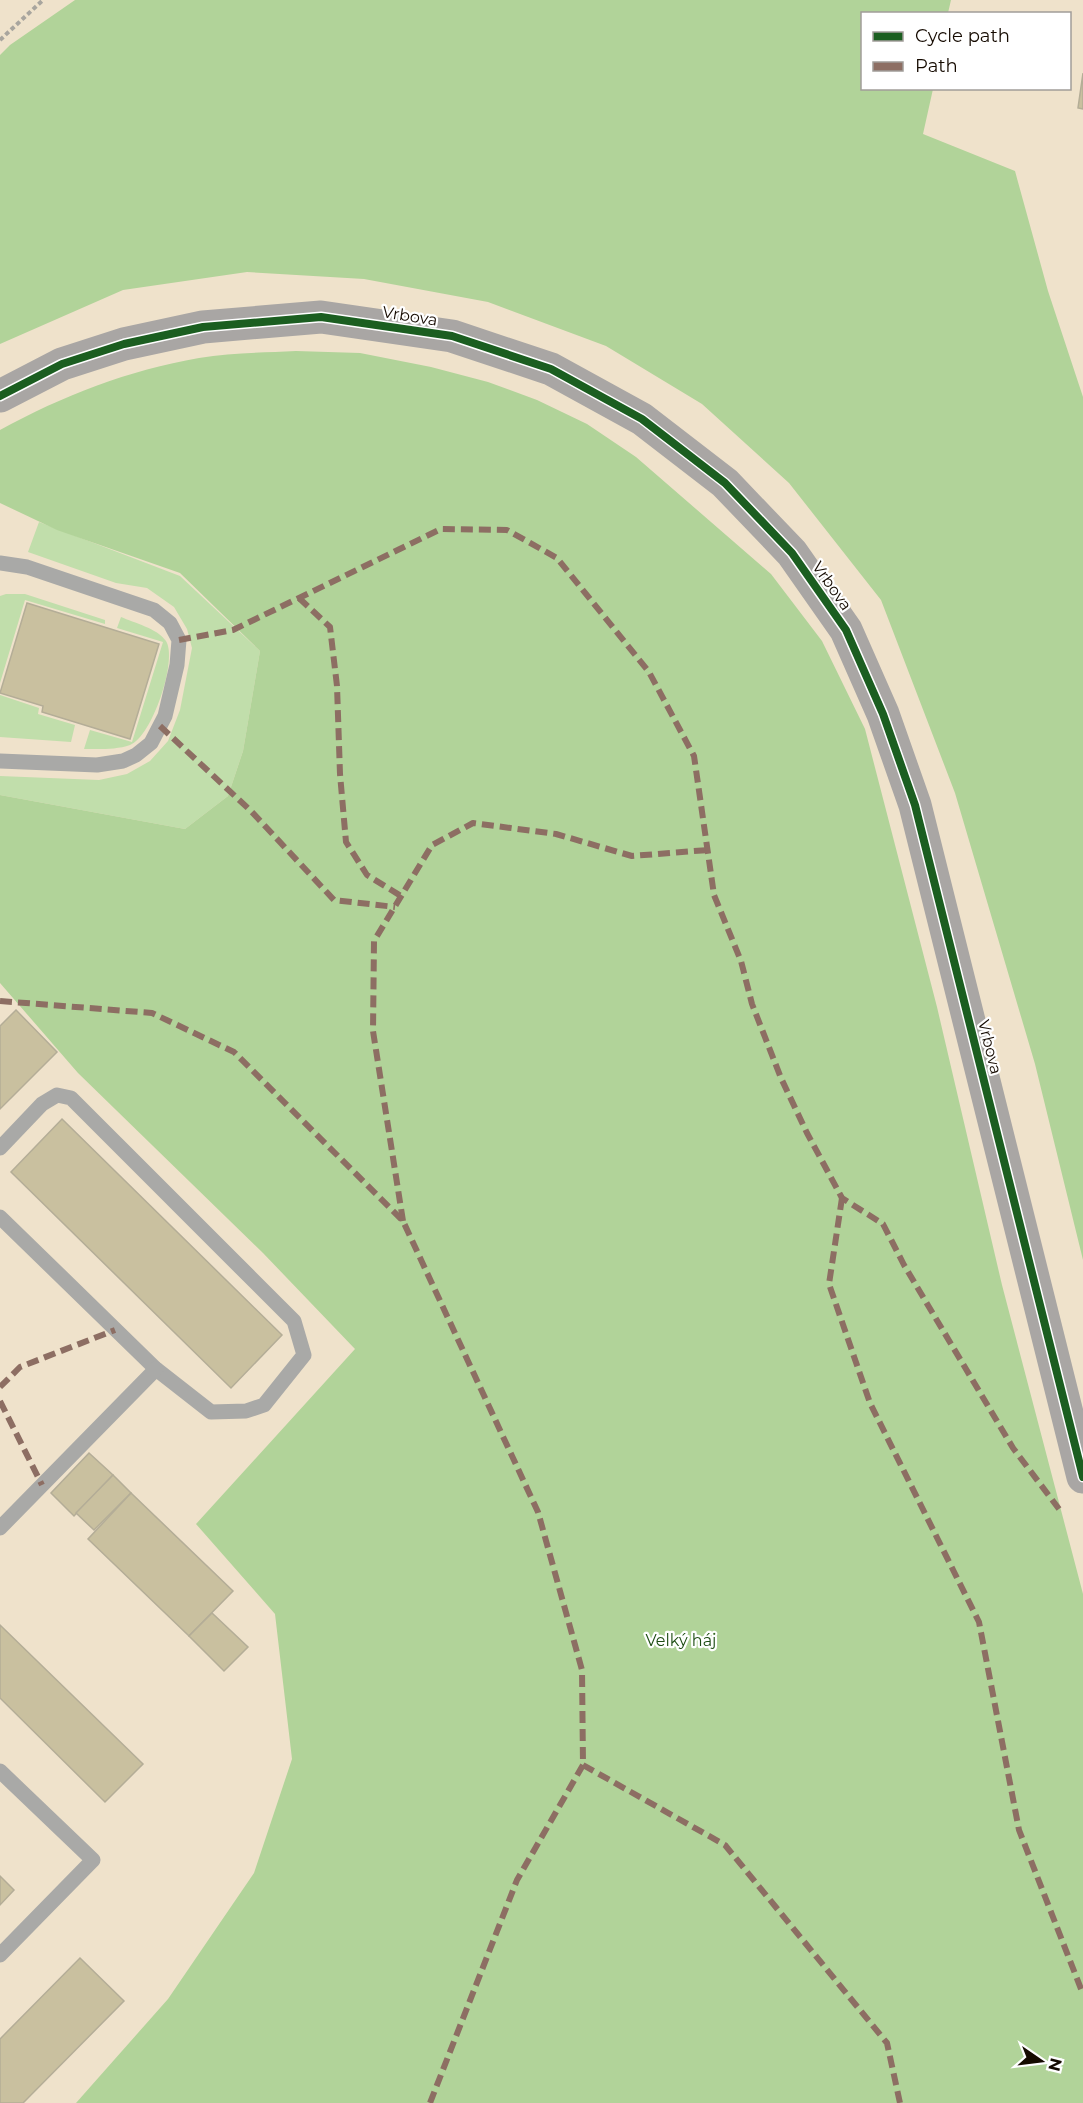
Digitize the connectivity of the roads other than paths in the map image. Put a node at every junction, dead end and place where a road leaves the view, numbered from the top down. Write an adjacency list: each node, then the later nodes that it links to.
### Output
1 (0, 396): 7 (main road, Vrbova)
2 (0, 563): 3 (lane)
3 (0, 761)
4 (0, 1148): 6 (lane)
5 (0, 1217): 6 (lane)
6 (156, 1369): 8 (lane)
7 (1083, 1477)
8 (0, 1528)
9 (0, 1771): 10 (lane)
10 (0, 1955)

